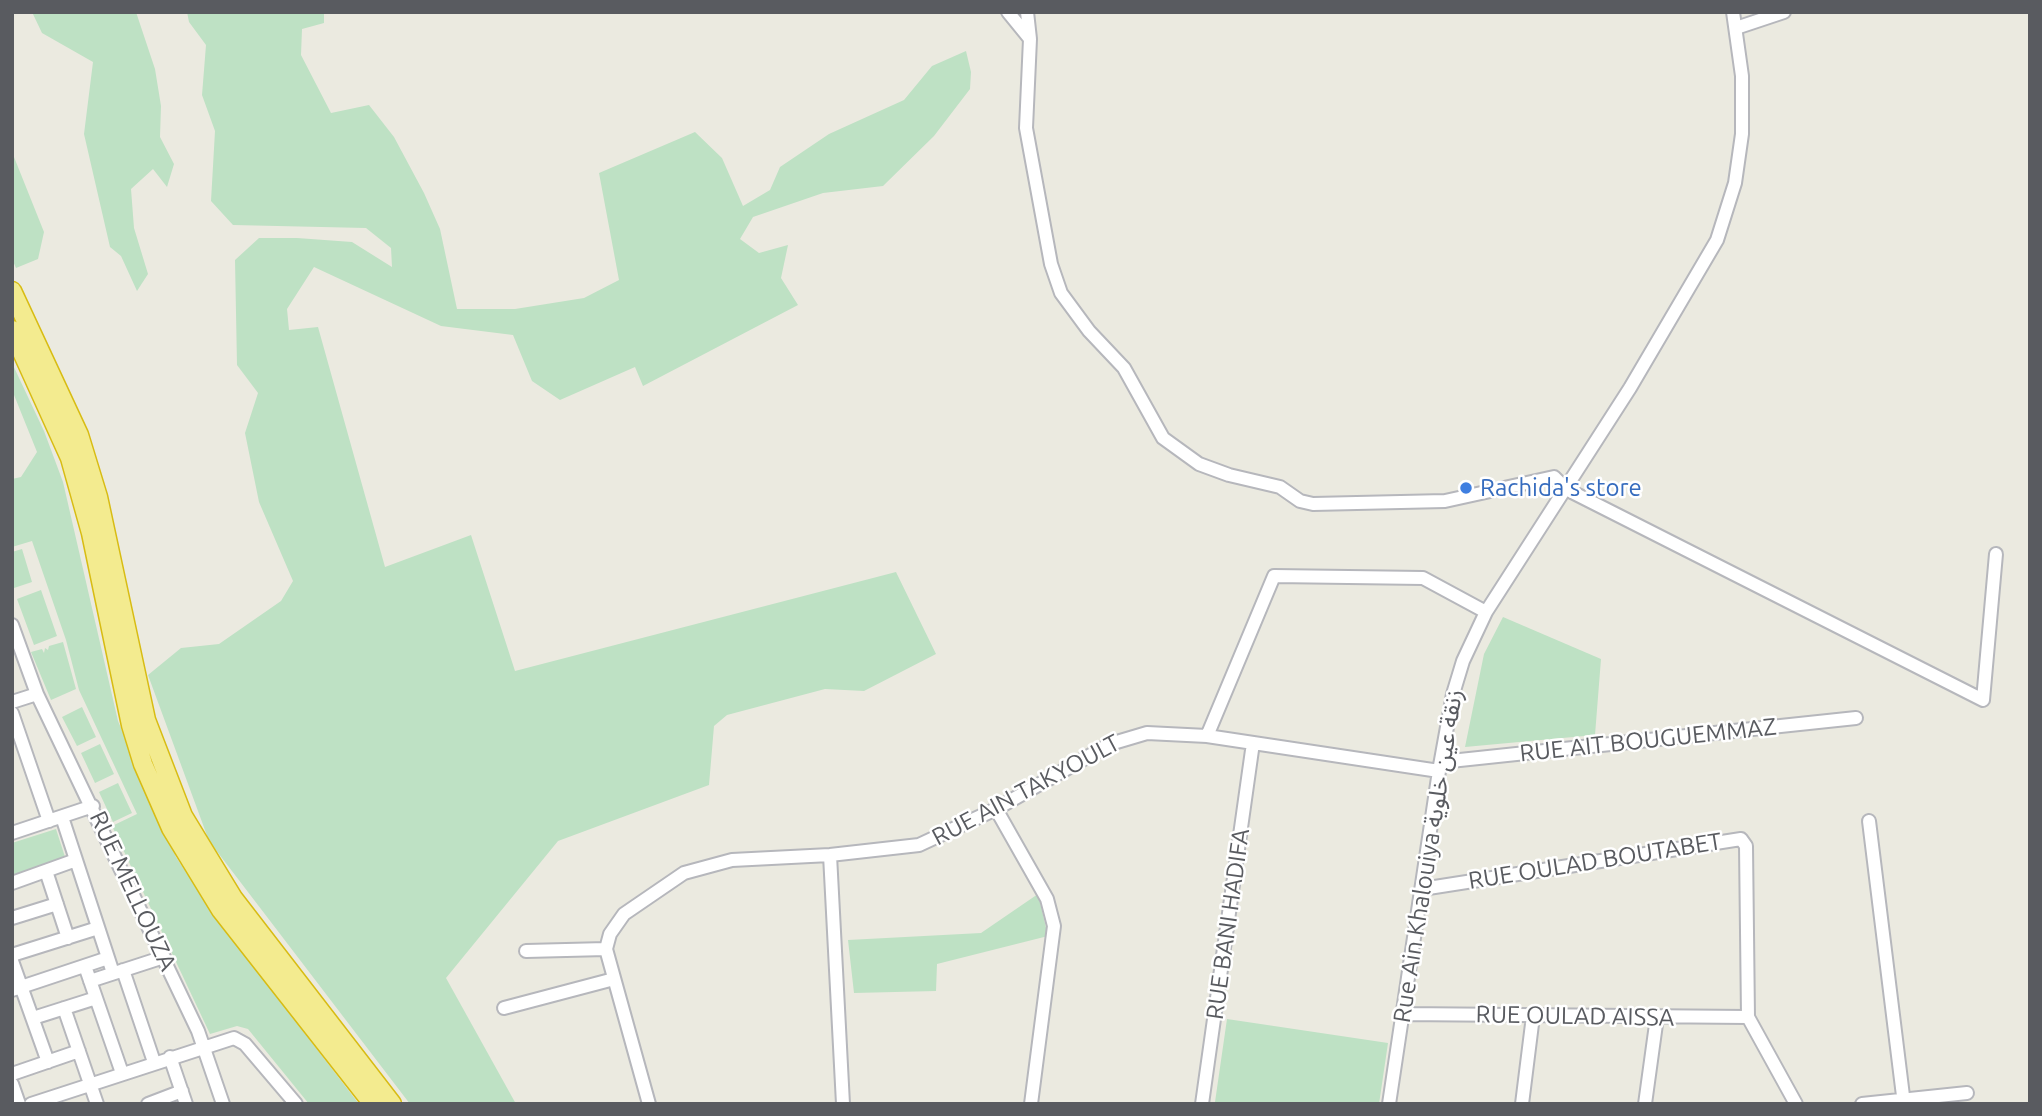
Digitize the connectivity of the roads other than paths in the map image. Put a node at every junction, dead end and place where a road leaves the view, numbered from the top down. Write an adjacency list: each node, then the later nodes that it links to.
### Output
1 (1008, 12): 6 (street)
2 (1027, 12): 6 (street)
3 (1733, 12): 5 (street, Rue Ain Khalouiya زنقة عين خلوية)
4 (1784, 12): 5 (street)
5 (1736, 28): 9 (street, Rue Ain Khalouiya زنقة عين خلوية)
6 (1030, 39): 9 (street)
7 (12, 290): 74 (highway)
8 (12, 330): 73 (highway)
9 (1566, 489): 10 (street); 11 (street, Rue Ain Khalouiya زنقة عين خلوية)
10 (1996, 554)
11 (1486, 611): 17 (street); 19 (street, Rue Ain Khalouiya زنقة عين خلوية)
12 (12, 625): 13 (street, RUE MELLOUZA)
13 (37, 694): 14 (street); 20 (street, RUE MELLOUZA)
14 (12, 702)
15 (12, 713): 23 (street)
16 (1856, 718): 19 (street, RUE AIT BOUGUEMMAZ)
17 (1207, 736): 18 (street, RUE AIN TAKYOULT); 21 (street, RUE AIN TAKYOULT)
18 (1254, 744): 19 (street, RUE AIN TAKYOULT); 78 (street, RUE BANI HADIFA)
19 (1440, 766): 30 (street, Rue Ain Khalouiya زنقة عين خلوية)
20 (93, 806): 22 (street); 38 (street, RUE MELLOUZA)
21 (996, 809): 26 (street, RUE AIN TAKYOULT); 77 (street)
22 (62, 817): 23 (street); 27 (street)
23 (49, 821): 25 (street)
24 (1869, 821): 66 (street)
25 (13, 831)
26 (830, 855): 35 (street, RUE AIN TAKYOULT); 76 (street)
27 (76, 860): 28 (street); 33 (street)
28 (46, 871): 29 (street); 31 (street)
29 (12, 883)
30 (1422, 889): 49 (street, Rue Ain Khalouiya زنقة عين خلوية); 52 (street, RUE OULAD BOUTABET)
31 (57, 904): 32 (street); 34 (street)
32 (12, 918)
33 (98, 928): 34 (street); 39 (street)
34 (68, 937): 37 (street)
35 (606, 949): 36 (street); 43 (street)
36 (526, 951)
37 (12, 955)
38 (164, 957): 42 (street); 54 (street, RUE MELLOUZA)
39 (108, 958): 41 (street); 42 (street)
40 (12, 961): 45 (street)
41 (85, 966): 44 (street); 45 (street)
42 (118, 972): 44 (street); 58 (street)
43 (614, 979): 48 (street); 75 (street)
44 (90, 981): 46 (street)
45 (17, 988): 53 (street)
46 (96, 998): 47 (street); 59 (street)
47 (64, 1008): 53 (street); 55 (street)
48 (504, 1008)
49 (1402, 1014): 50 (street, RUE OULAD AISSA); 79 (street, Rue Ain Khalouiya زنقة عين خلوية)
50 (1533, 1016): 51 (street, RUE OULAD AISSA); 80 (street)
51 (1657, 1017): 52 (street, RUE OULAD AISSA); 81 (street)
52 (1748, 1017): 82 (street, RUE OULAD BOUTABET)
53 (33, 1018): 57 (street)
54 (203, 1045): 56 (street); 71 (street, RUE MELLOUZA); 72 (street)
55 (79, 1051): 57 (street); 62 (street)
56 (170, 1057): 58 (street); 64 (street)
57 (48, 1062): 60 (street)
58 (154, 1062): 59 (street)
59 (122, 1073): 62 (street)
60 (12, 1074)
61 (12, 1084): 68 (street)
62 (90, 1084): 65 (street); 70 (street)
63 (1966, 1094): 66 (street)
64 (184, 1097): 67 (street)
65 (61, 1099): 69 (street)
66 (1904, 1102): 83 (street)
67 (153, 1103)
68 (19, 1104)
69 (31, 1104)
70 (97, 1104)
71 (223, 1104)
72 (296, 1104)
73 (373, 1104)
74 (392, 1104)
75 (649, 1104)
76 (843, 1104)
77 (1031, 1104)
78 (1202, 1104)
79 (1390, 1104)
80 (1522, 1104)
81 (1646, 1104)
82 (1796, 1104)
83 (1862, 1104)

